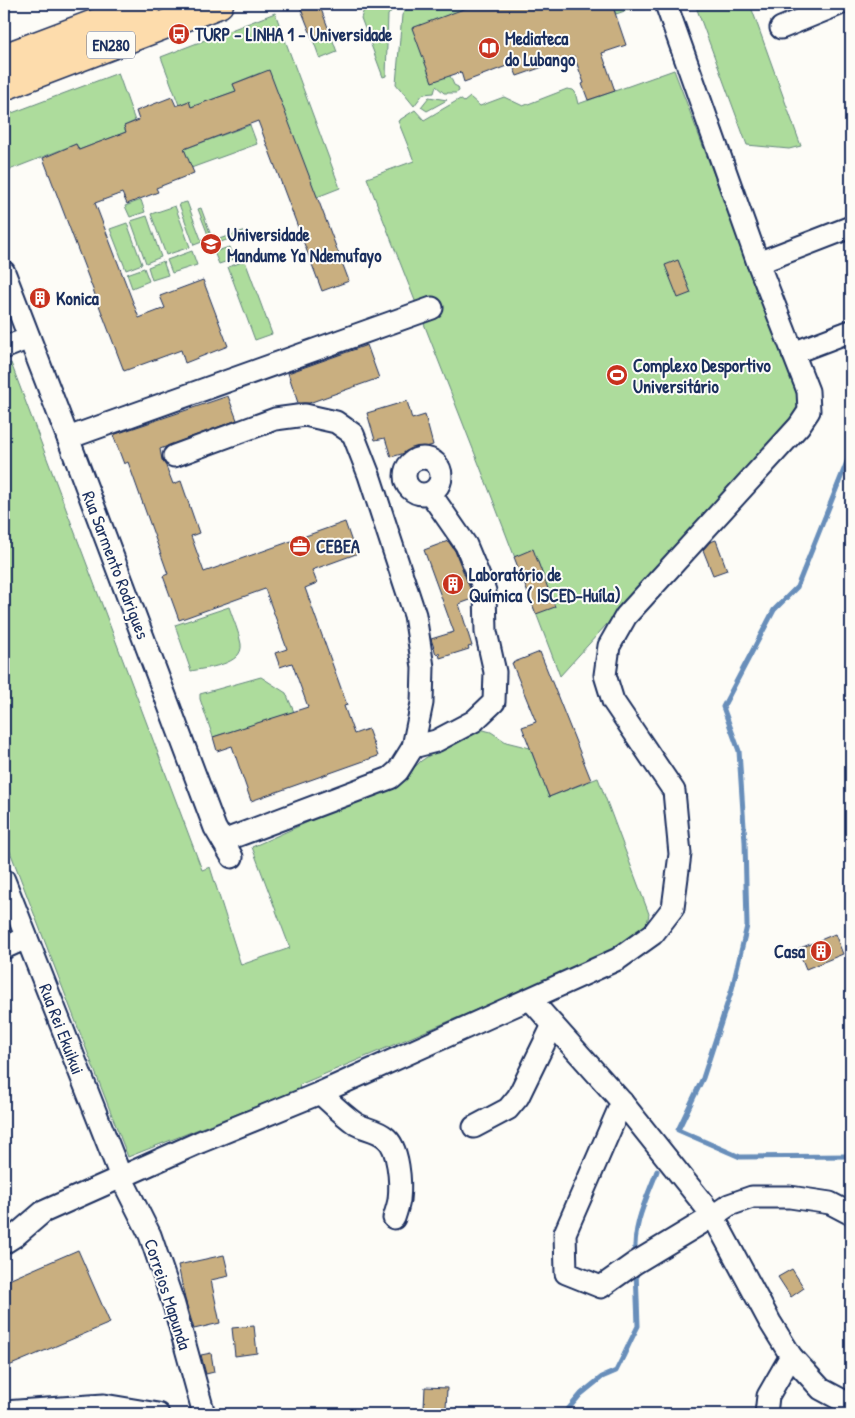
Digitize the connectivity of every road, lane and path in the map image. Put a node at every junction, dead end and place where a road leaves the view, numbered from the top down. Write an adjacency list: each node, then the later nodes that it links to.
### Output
1 (147, 4): 5 (main road, EN280)
2 (219, 4): 5 (main road, EN280)
3 (666, 4): 10 (street)
4 (840, 4): 6 (street)
5 (119, 19): 7 (main road, EN280); 8 (main road, EN280)
6 (780, 28)
7 (4, 58)
8 (4, 86)
9 (851, 227): 10 (street)
10 (758, 263): 16 (street)
11 (4, 272): 14 (street, Rua Sarmento Rodrigues)
12 (432, 308): 17 (street)
13 (851, 332): 16 (street)
14 (29, 338): 15 (street); 17 (street, Rua Sarmento Rodrigues)
15 (4, 348)
16 (793, 352): 24 (street)
17 (68, 438): 20 (street, Rua Sarmento Rodrigues)
18 (174, 456): 20 (street)
19 (430, 493): 20 (street)
20 (413, 747)
21 (4, 880): 22 (street, Rua Rei Ekuikui)
22 (26, 938): 23 (street); 29 (street, Rua Rei Ekuikui)
23 (4, 948)
24 (530, 999): 25 (street); 26 (street)
25 (553, 1025): 27 (street); 28 (street)
26 (320, 1094): 29 (street); 32 (street)
27 (622, 1102): 31 (street); 31 (street)
28 (474, 1128)
29 (121, 1177): 33 (street); 38 (street, Correios Mapunda)
30 (851, 1214): 31 (street)
31 (714, 1216): 34 (street)
32 (394, 1218)
33 (4, 1243)
34 (791, 1356): 35 (street); 39 (street)
35 (851, 1406)
36 (4, 1412): 37 (street)
37 (158, 1414)
38 (204, 1414)
39 (766, 1414)

